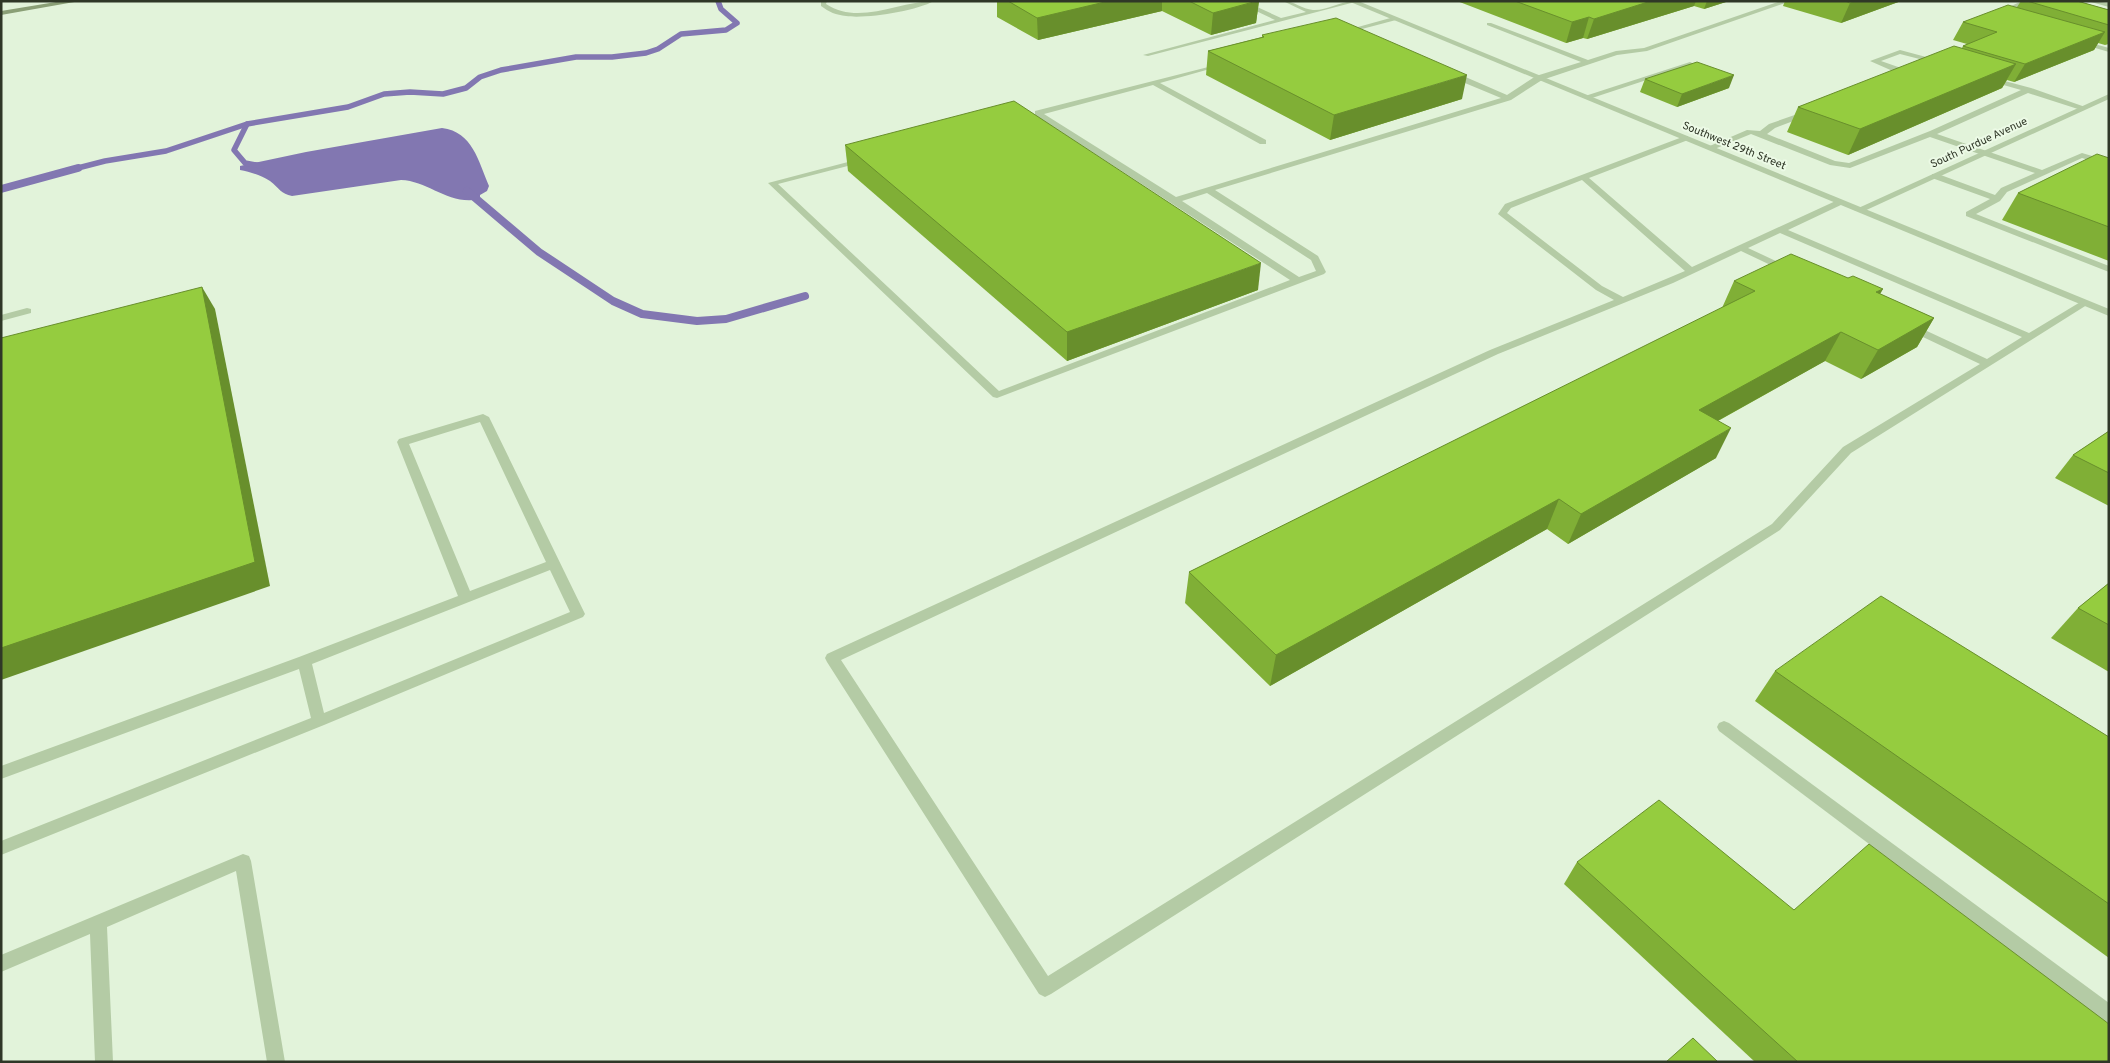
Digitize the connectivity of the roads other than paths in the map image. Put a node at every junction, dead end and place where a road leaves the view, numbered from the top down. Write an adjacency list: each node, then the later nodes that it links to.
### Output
1 (77, 1): 12 (main road)
2 (824, 1): 3 (lane)
3 (931, 1)
4 (1238, 1): 15 (lane)
5 (1286, 1): 11 (lane)
6 (1788, 1): 24 (lane)
7 (2033, 1): 14 (lane)
8 (2093, 1): 10 (street)
9 (1352, 2): 11 (lane); 13 (street, Southwest 29th Street)
10 (2109, 6)
11 (1312, 12): 15 (lane)
12 (1, 13)
13 (1394, 19): 17 (lane); 29 (street, Southwest 29th Street)
14 (2001, 19)
15 (1280, 20): 22 (lane)
16 (1489, 24): 24 (lane)
17 (1347, 31): 18 (lane); 19 (lane)
18 (1338, 34)
19 (1356, 35)
20 (2070, 39): 21 (lane)
21 (2109, 50)
22 (1146, 55)
23 (1231, 62): 30 (lane)
24 (1588, 62): 29 (lane)
25 (1690, 64): 35 (lane)
26 (1944, 64): 31 (lane)
27 (1446, 72): 34 (lane)
28 (1982, 76): 32 (lane)
29 (1539, 78): 34 (lane); 35 (street, Southwest 29th Street)
30 (1154, 82): 41 (lane); 50 (lane)
31 (1883, 82)
32 (2028, 90): 37 (lane); 39 (lane)
33 (2109, 96): 37 (street, South Purdue Avenue)
34 (1508, 98): 49 (lane)
35 (1586, 98): 40 (street, Southwest 29th Street)
36 (1820, 108): 38 (lane)
37 (2084, 108): 43 (street, South Purdue Avenue)
38 (1761, 134): 39 (lane); 42 (lane)
39 (1930, 134): 43 (lane)
40 (1685, 138): 42 (street, Southwest 29th Street); 48 (lane)
41 (1263, 142)
42 (1709, 148): 52 (street, Southwest 29th Street)
43 (1985, 153): 46 (lane); 47 (street, South Purdue Avenue)
44 (876, 156): 59 (lane)
45 (2109, 164): 46 (lane)
46 (2042, 173): 51 (lane)
47 (1934, 176): 51 (lane); 53 (street, South Purdue Avenue)
48 (1583, 177): 57 (lane); 60 (lane)
49 (1209, 190): 50 (lane); 59 (lane)
50 (1175, 200): 59 (lane)
51 (1997, 200): 56 (lane)
52 (1840, 202): 53 (street, Southwest 29th Street); 54 (lane)
53 (1860, 210): 61 (street, Southwest 29th Street)
54 (1781, 230): 55 (lane); 66 (lane)
55 (1741, 248): 57 (lane); 58 (lane)
56 (2109, 269)
57 (1691, 271): 60 (lane)
58 (1794, 273)
59 (1298, 281)
60 (1622, 300): 67 (lane)
61 (2084, 303): 63 (street, Southwest 29th Street); 66 (lane)
62 (27, 311): 64 (lane)
63 (2109, 313)
64 (1, 318)
65 (1899, 322): 67 (lane)
66 (2030, 337): 67 (lane)
67 (1987, 363)
68 (554, 564): 69 (lane); 69 (lane); 71 (lane)
69 (466, 598): 70 (lane)
70 (304, 661): 71 (lane); 73 (lane)
71 (319, 721): 74 (lane)
72 (1724, 727): 77 (lane)
73 (1, 773)
74 (1, 848)
75 (98, 923): 76 (lane); 78 (lane); 79 (lane)
76 (1, 964)
77 (2109, 1014)
78 (104, 1062)
79 (276, 1062)

